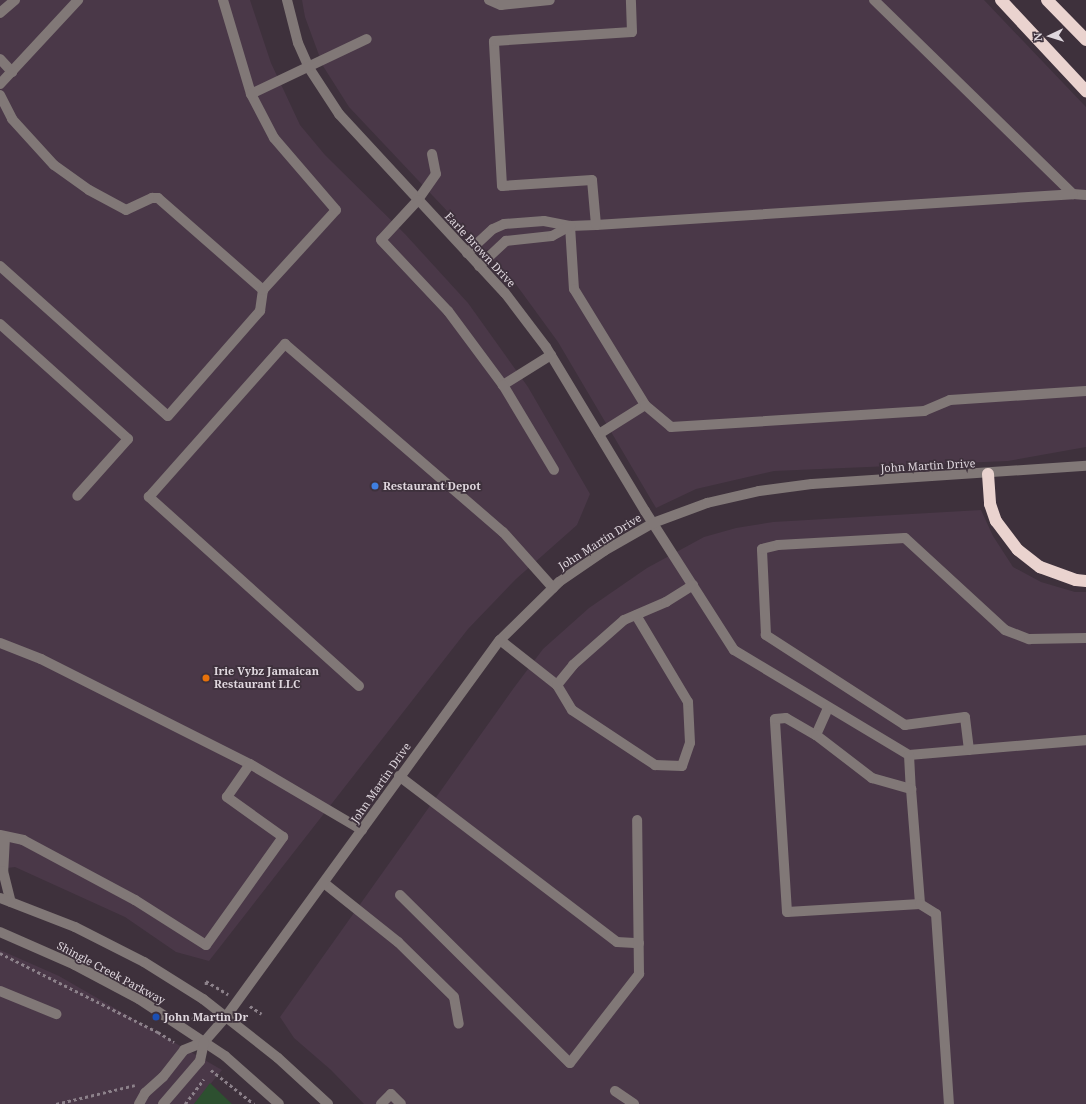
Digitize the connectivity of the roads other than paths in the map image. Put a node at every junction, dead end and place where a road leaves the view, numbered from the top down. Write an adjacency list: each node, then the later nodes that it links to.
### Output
1 (15, 0): 11 (street)
2 (78, 0): 16 (street)
3 (223, 0): 19 (street)
4 (287, 0): 15 (street, Earle Brown Drive)
5 (489, 0): 6 (street)
6 (550, 0)
7 (631, 0): 25 (street)
8 (874, 0): 22 (street)
9 (1001, 0): 18 (highway)
10 (1047, 0): 13 (highway)
11 (0, 13)
12 (367, 39): 15 (street)
13 (1086, 40)
14 (0, 59): 16 (street)
15 (309, 68): 19 (street); 24 (street, Earle Brown Drive)
16 (12, 72): 17 (street)
17 (0, 84)
18 (1086, 91)
19 (251, 94): 30 (street)
20 (0, 95): 30 (street)
21 (432, 154): 24 (street)
22 (1073, 194): 23 (street); 25 (street)
23 (1086, 195)
24 (418, 200): 27 (street, Earle Brown Drive); 33 (street)
25 (596, 225): 26 (street)
26 (570, 226): 27 (street); 29 (street); 35 (street)
27 (467, 253): 29 (street, Earle Brown Drive)
28 (0, 266): 30 (street)
29 (479, 266): 32 (street, Earle Brown Drive)
30 (262, 290)
31 (0, 324): 40 (street)
32 (551, 355): 33 (street); 36 (street, Earle Brown Drive)
33 (503, 385): 38 (street)
34 (1086, 391): 35 (street)
35 (645, 405): 36 (street)
36 (599, 434): 41 (street, Earle Brown Drive)
37 (1086, 466): 39 (street, John Martin Drive)
38 (554, 470)
39 (988, 474): 41 (street, John Martin Drive); 42 (highway)
40 (77, 496)
41 (653, 523): 43 (street, Earle Brown Drive); 44 (street, John Martin Drive)
42 (1086, 581)
43 (693, 586): 45 (street); 51 (street, Earle Brown Drive)
44 (554, 588): 47 (street, John Martin Drive); 50 (street)
45 (636, 615): 49 (street); 49 (street)
46 (1086, 638): 54 (street)
47 (500, 640): 49 (street); 57 (street, John Martin Drive)
48 (0, 643): 56 (street)
49 (556, 685)
50 (359, 686)
51 (828, 708): 52 (street); 55 (street, Earle Brown Drive)
52 (816, 735): 58 (street); 66 (street)
53 (1086, 740): 54 (street)
54 (969, 750): 55 (street)
55 (909, 754): 58 (street)
56 (250, 764): 60 (street); 61 (street)
57 (400, 776): 60 (street, John Martin Drive); 68 (street)
58 (912, 789): 66 (street)
59 (637, 820): 68 (street)
60 (362, 830): 62 (street, John Martin Drive)
61 (3, 836): 65 (street)
62 (324, 883): 71 (street, John Martin Drive); 72 (street)
63 (400, 895): 68 (street)
64 (0, 898): 65 (street, Shingle Creek Parkway)
65 (11, 902): 71 (street, Shingle Creek Parkway)
66 (920, 904): 82 (street)
67 (0, 932): 73 (street, Shingle Creek Parkway)
68 (639, 943)
69 (0, 992): 70 (street)
70 (56, 1014)
71 (225, 1018): 73 (street, John Martin Drive); 78 (street, Shingle Creek Parkway)
72 (459, 1024)
73 (204, 1042): 75 (street); 76 (street); 77 (street, Shingle Creek Parkway)
74 (615, 1091): 81 (street)
75 (139, 1104)
76 (163, 1104)
77 (279, 1104)
78 (328, 1104)
79 (381, 1104): 80 (street)
80 (401, 1104)
81 (634, 1104)
82 (949, 1104)

